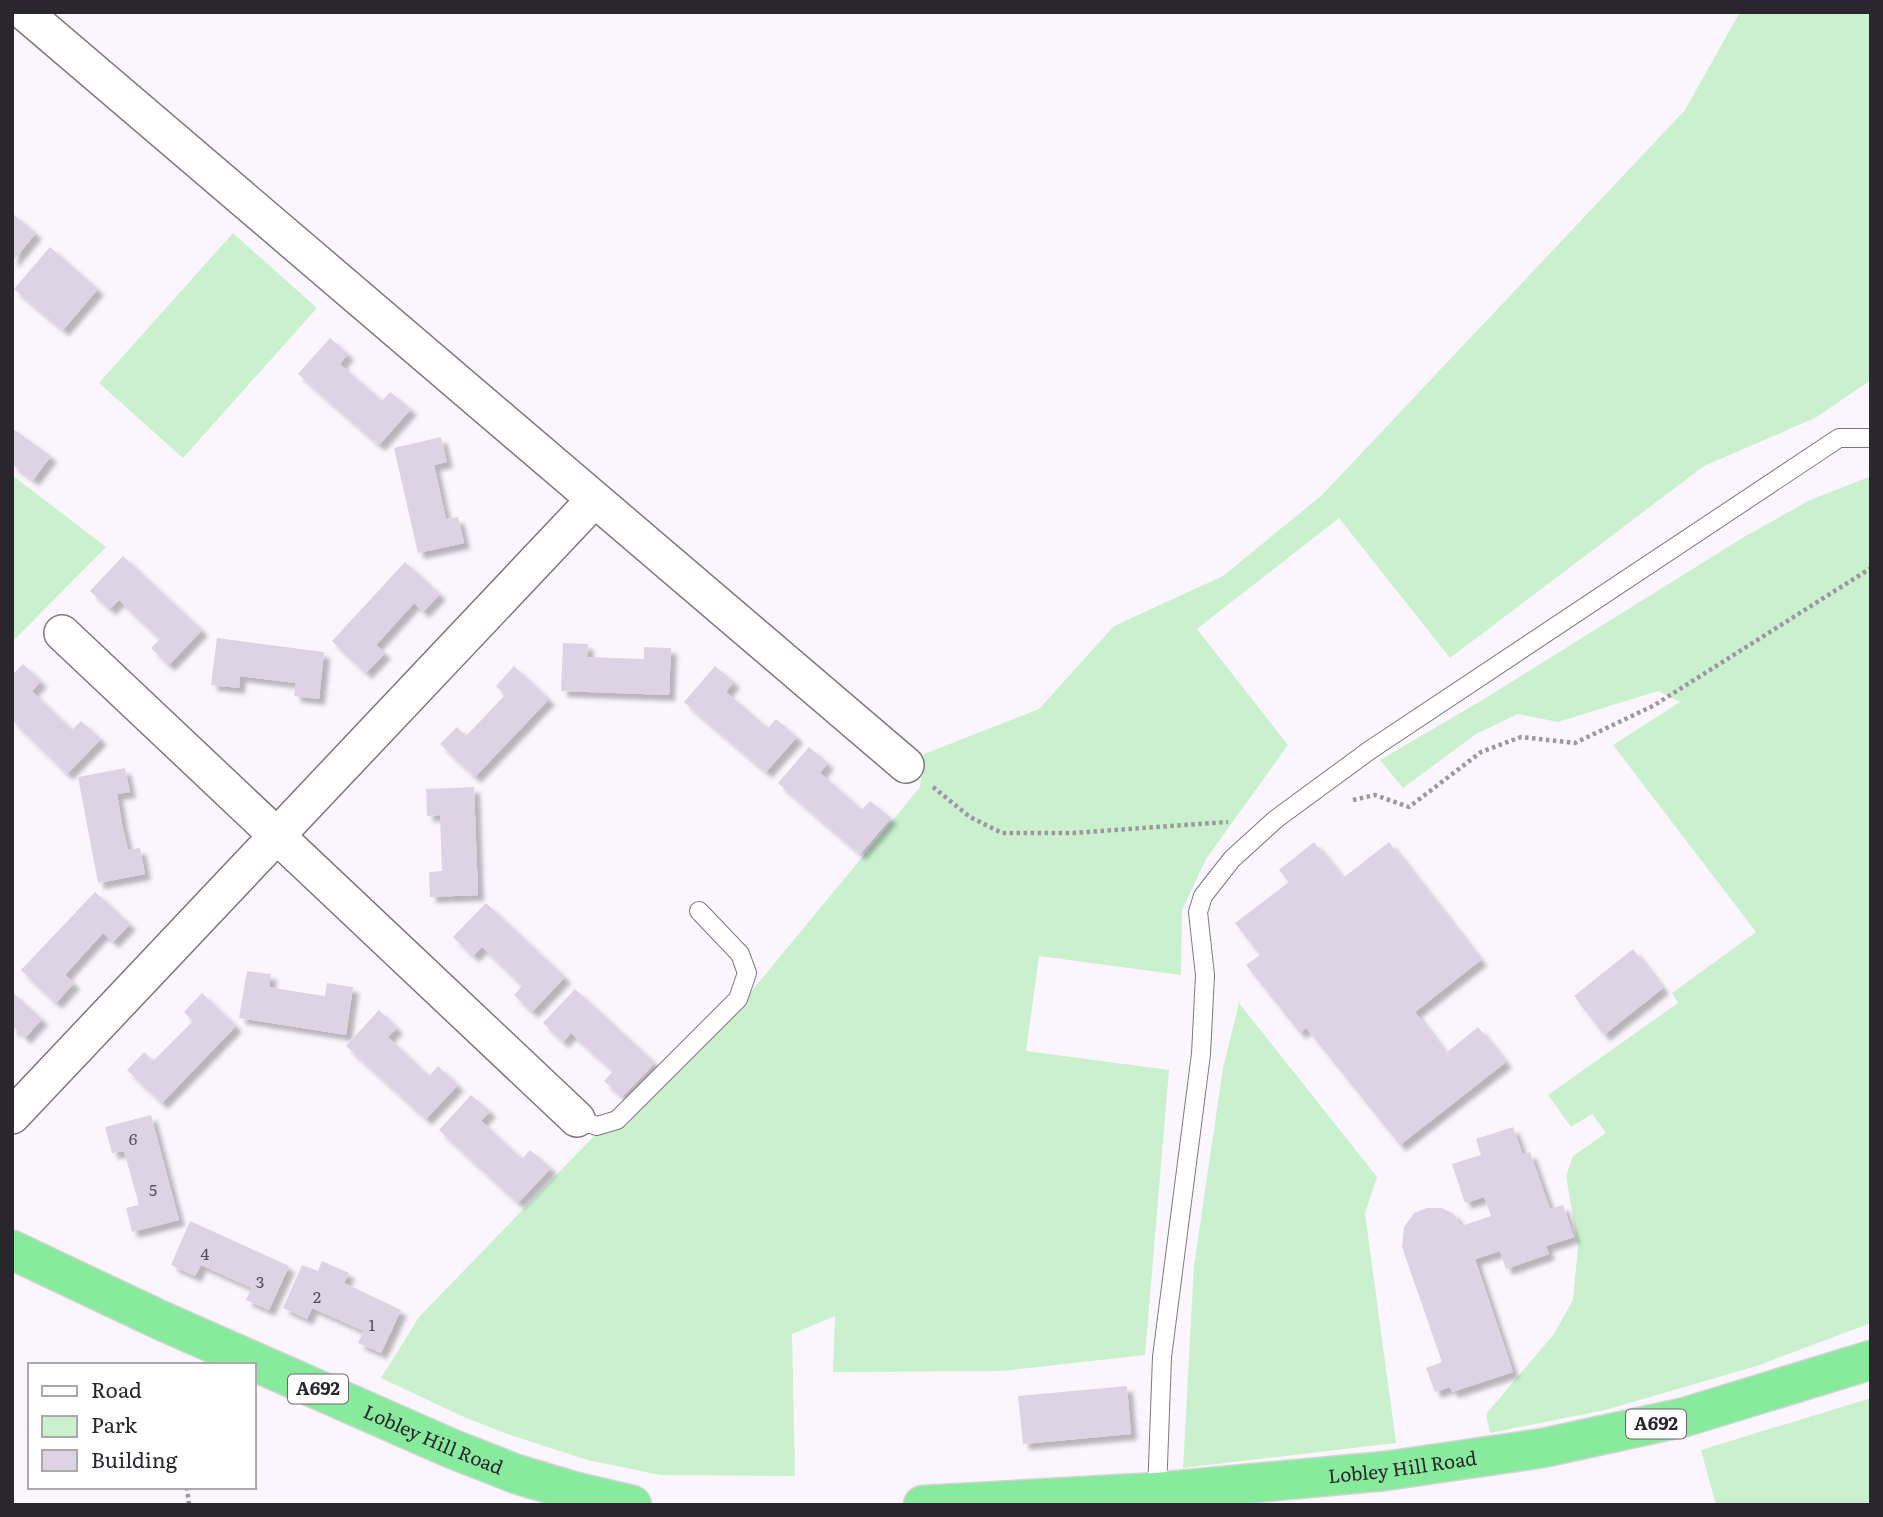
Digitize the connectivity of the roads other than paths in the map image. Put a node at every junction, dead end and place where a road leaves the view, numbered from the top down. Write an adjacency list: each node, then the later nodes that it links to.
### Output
1 (24, 12): 3 (street)
2 (1871, 438): 14 (lane)
3 (594, 500): 5 (street); 6 (street)
4 (62, 633): 6 (street)
5 (906, 765)
6 (276, 836): 8 (street); 9 (street)
7 (699, 911): 9 (lane)
8 (12, 1116)
9 (577, 1119)
10 (12, 1250): 13 (highway, Lobley Hill Road / A692)
11 (1871, 1360): 14 (highway, Lobley Hill Road / A692)
12 (256, 1363): 15 (highway, Lobley Hill Road / A692)
13 (256, 1363)
14 (1157, 1492): 16 (highway, Lobley Hill Road / A692)
15 (632, 1505)
16 (923, 1505)

